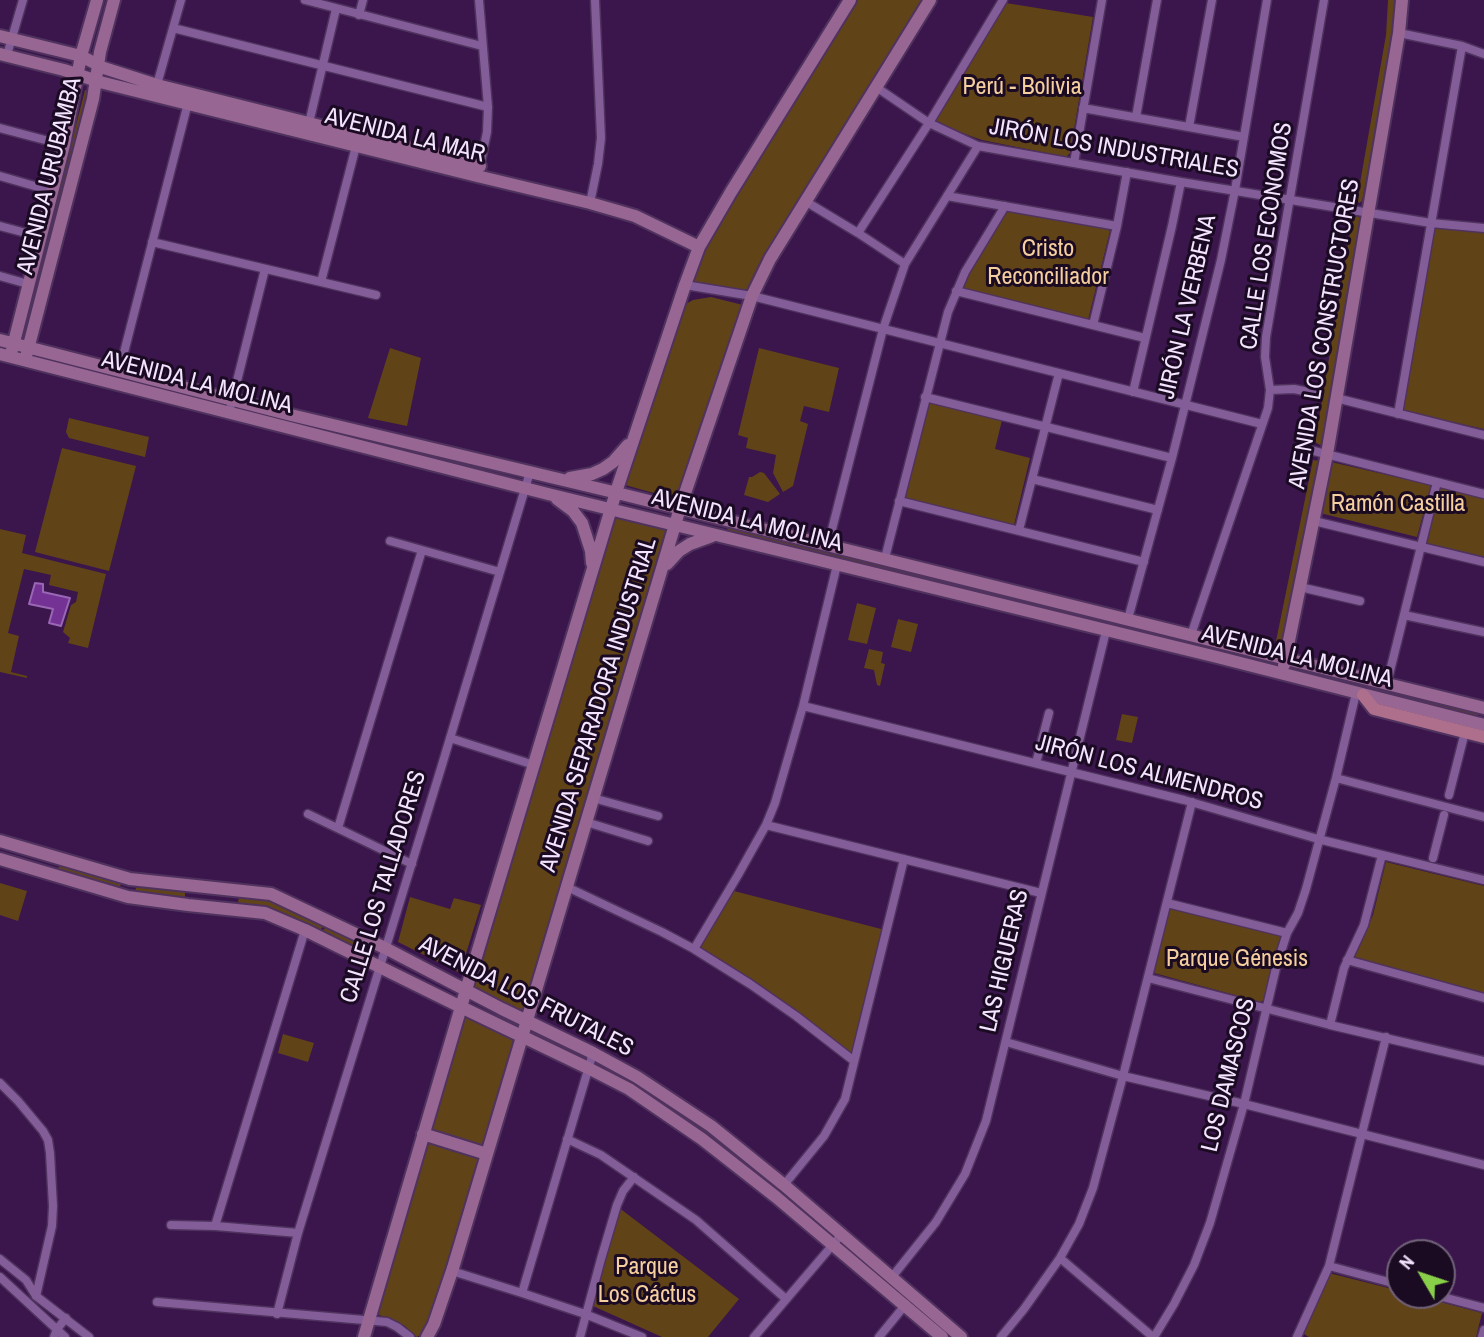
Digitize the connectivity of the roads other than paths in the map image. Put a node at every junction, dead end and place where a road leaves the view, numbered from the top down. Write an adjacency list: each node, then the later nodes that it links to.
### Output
1 (23, 0): 22 (street)
2 (97, 0): 27 (main road, AVENIDA URUBAMBA)
3 (114, 0): 28 (main road, AVENIDA URUBAMBA)
4 (181, 0): 20 (street)
5 (305, 0): 18 (street)
6 (363, 0): 19 (street)
7 (479, 0): 23 (street)
8 (595, 0): 56 (street)
9 (930, 0): 32 (main road, AVENIDA SEPARADORA INDUSTRIAL)
10 (1003, 0): 39 (street)
11 (1102, 0): 36 (street)
12 (1157, 0): 37 (street)
13 (1212, 0): 40 (street)
14 (1267, 0): 42 (street, JIRÓN LA VERBENA)
15 (1324, 0): 54 (street, CALLE LOS ECONOMOS)
16 (1402, 0): 21 (main road, AVENIDA LOS CONSTRUCTORES)
17 (845, 2): 66 (main road, AVENIDA SEPARADORA INDUSTRIAL)
18 (336, 9): 19 (street); 29 (street)
19 (359, 15): 23 (street)
20 (173, 28): 29 (street); 33 (street)
21 (1399, 33): 24 (street); 58 (main road, AVENIDA LOS CONSTRUCTORES)
22 (6, 37): 25 (street); 27 (main road, AVENIDA LA MAR)
23 (482, 46): 35 (street)
24 (1462, 46): 26 (street); 59 (street)
25 (4, 54): 30 (main road, AVENIDA LA MAR)
26 (1484, 54)
27 (81, 56): 28 (main road, AVENIDA LA MAR); 30 (main road, AVENIDA URUBAMBA)
28 (98, 65): 31 (main road, AVENIDA URUBAMBA); 33 (main road, AVENIDA LA MAR)
29 (322, 65): 35 (street); 38 (street)
30 (78, 74): 31 (main road, AVENIDA LA MAR); 43 (main road, AVENIDA URUBAMBA)
31 (95, 80): 33 (main road, AVENIDA LA MAR); 82 (main road, AVENIDA URUBAMBA)
32 (876, 87): 39 (street, JIRÓN LOS INDUSTRIALES); 55 (main road, AVENIDA SEPARADORA INDUSTRIAL)
33 (156, 90): 34 (main road, AVENIDA LA MAR); 38 (main road, AVENIDA LA MAR)
34 (188, 103): 44 (main road, AVENIDA LA MAR); 65 (street)
35 (488, 107): 47 (street)
36 (1083, 108): 37 (street); 46 (street)
37 (1136, 117): 40 (street)
38 (309, 123): 47 (main road, AVENIDA LA MAR)
39 (929, 123): 45 (street, JIRÓN LOS INDUSTRIALES); 63 (street)
40 (1189, 127): 42 (street)
41 (0, 128): 43 (street)
42 (1244, 136): 51 (street, JIRÓN LA VERBENA)
43 (64, 145): 52 (main road, AVENIDA URUBAMBA)
44 (356, 145): 47 (main road, AVENIDA LA MAR); 70 (street)
45 (978, 146): 46 (street, JIRÓN LOS INDUSTRIALES); 53 (street)
46 (1074, 163): 48 (street, JIRÓN LOS INDUSTRIALES)
47 (479, 171): 56 (main road, AVENIDA LA MAR)
48 (1128, 172): 50 (street, JIRÓN LOS INDUSTRIALES); 61 (street)
49 (0, 176): 52 (street)
50 (1181, 182): 51 (street, JIRÓN LOS INDUSTRIALES); 78 (street)
51 (1235, 190): 54 (street, JIRÓN LOS INDUSTRIALES); 91 (street, JIRÓN LA VERBENA)
52 (52, 191): 64 (main road, AVENIDA URUBAMBA)
53 (947, 196): 57 (street); 67 (street)
54 (1290, 199): 58 (street, JIRÓN LOS INDUSTRIALES); 86 (street, CALLE LOS ECONOMOS)
55 (805, 201): 63 (street); 75 (main road, AVENIDA SEPARADORA INDUSTRIAL)
56 (590, 202): 66 (main road, AVENIDA LA MAR)
57 (1005, 206): 61 (street); 73 (street)
58 (1367, 212): 59 (street, JIRÓN LOS INDUSTRIALES); 90 (main road, AVENIDA LOS CONSTRUCTORES)
59 (1431, 223): 62 (street, JIRÓN LOS INDUSTRIALES); 93 (street)
60 (0, 226): 64 (street)
61 (1117, 226): 76 (street)
62 (1484, 228)
63 (858, 233): 67 (street)
64 (40, 237): 71 (main road, AVENIDA URUBAMBA)
65 (152, 242): 68 (street); 84 (street)
66 (699, 247): 72 (main road, AVENIDA SEPARADORA INDUSTRIAL)
67 (905, 264): 77 (street)
68 (265, 269): 70 (street); 92 (street)
69 (0, 276): 71 (street)
70 (321, 282): 74 (street)
71 (28, 284): 81 (main road, AVENIDA URUBAMBA)
72 (685, 285): 75 (street); 97 (main road, AVENIDA SEPARADORA INDUSTRIAL)
73 (956, 291): 76 (street); 80 (street)
74 (376, 295)
75 (752, 296): 77 (street); 113 (main road, AVENIDA SEPARADORA INDUSTRIAL)
76 (1093, 325): 78 (street)
77 (883, 329): 80 (street); 123 (street)
78 (1146, 338): 87 (street)
79 (0, 340): 81 (main road, AVENIDA LA MOLINA)
80 (939, 343): 85 (street); 89 (street)
81 (14, 344): 82 (main road, AVENIDA LA MOLINA); 83 (main road, AVENIDA URUBAMBA)
82 (27, 354): 83 (main road, AVENIDA LA MOLINA); 84 (main road, AVENIDA LA MOLINA); 92 (main road, AVENIDA LA MOLINA)
83 (5, 356)
84 (119, 372): 92 (main road, AVENIDA LA MOLINA)
85 (1059, 373): 87 (street); 96 (street)
86 (1270, 390): 88 (street); 94 (street, CALLE LOS ECONOMOS)
87 (1133, 392): 91 (street)
88 (1319, 394)
89 (925, 397): 96 (street); 112 (street)
90 (1336, 398): 93 (street); 101 (main road, AVENIDA LOS CONSTRUCTORES)
91 (1185, 405): 94 (street); 102 (street, JIRÓN LA VERBENA)
92 (230, 407): 95 (main road, AVENIDA LA MOLINA)
93 (1398, 414): 98 (street)
94 (1262, 424): 139 (street, CALLE LOS ECONOMOS)
95 (307, 426): 99 (main road, AVENIDA LA MOLINA); 103 (main road, AVENIDA LA MOLINA)
96 (1045, 426): 102 (street); 106 (street)
97 (637, 430): 105 (main road); 109 (main road, AVENIDA SEPARADORA INDUSTRIAL)
98 (1484, 435)
99 (425, 447): 103 (main road); 104 (main road, AVENIDA LA MOLINA)
100 (1310, 450): 101 (street)
101 (1327, 454): 107 (street); 116 (main road, AVENIDA LOS CONSTRUCTORES)
102 (1172, 458): 115 (street, JIRÓN LA VERBENA)
103 (421, 461): 108 (main road, AVENIDA LA MOLINA)
104 (530, 472): 105 (main road, AVENIDA LA MOLINA); 108 (street, CALLE LOS TALLADORES)
105 (554, 477): 109 (main road, AVENIDA LA MOLINA)
106 (1032, 479): 115 (street); 119 (street)
107 (1437, 482): 111 (street); 124 (street)
108 (525, 488): 110 (main road, AVENIDA LA MOLINA); 131 (street, CALLE LOS TALLADORES)
109 (616, 492): 113 (main road, AVENIDA LA MOLINA); 114 (main road, AVENIDA SEPARADORA INDUSTRIAL)
110 (548, 494): 114 (main road, AVENIDA LA MOLINA); 132 (main road)
111 (1484, 494)
112 (899, 501): 119 (street); 126 (street)
113 (681, 508): 117 (main road, AVENIDA LA MOLINA); 118 (main road, AVENIDA SEPARADORA INDUSTRIAL)
114 (611, 509): 118 (main road, AVENIDA LA MOLINA); 132 (main road, AVENIDA SEPARADORA INDUSTRIAL)
115 (1158, 510): 127 (street, JIRÓN LA VERBENA)
116 (1314, 521): 124 (street); 133 (main road, AVENIDA LOS CONSTRUCTORES)
117 (749, 525): 121 (main road); 123 (main road, AVENIDA LA MOLINA)
118 (675, 526): 120 (main road, AVENIDA LA MOLINA); 130 (main road, AVENIDA SEPARADORA INDUSTRIAL)
119 (1019, 530): 127 (street)
120 (714, 535): 121 (main road, AVENIDA LA MOLINA); 130 (main road)
121 (729, 539): 129 (main road, AVENIDA LA MOLINA)
122 (390, 541): 125 (street)
123 (828, 545): 126 (main road, AVENIDA LA MOLINA)
124 (1421, 547): 128 (street); 135 (street)
125 (422, 551): 131 (street); 167 (street)
126 (885, 558): 136 (main road, AVENIDA LA MOLINA)
127 (1144, 562): 136 (street, JIRÓN LA VERBENA)
128 (1484, 562)
129 (837, 565): 137 (main road, AVENIDA LA MOLINA); 148 (street)
130 (662, 570): 159 (main road, AVENIDA SEPARADORA INDUSTRIAL)
131 (500, 572): 153 (street, CALLE LOS TALLADORES)
132 (590, 583): 155 (main road, AVENIDA SEPARADORA INDUSTRIAL)
133 (1300, 587): 134 (street); 143 (main road, AVENIDA LOS CONSTRUCTORES)
134 (1360, 601)
135 (1404, 615): 138 (street); 146 (street)
136 (1128, 619): 139 (main road, AVENIDA LA MOLINA)
137 (1106, 631): 142 (main road, AVENIDA LA MOLINA); 156 (street, LAS HIGUERAS)
138 (1484, 632)
139 (1191, 635): 140 (main road, AVENIDA LA MOLINA)
140 (1220, 642): 141 (main road, AVENIDA LA MOLINA); 142 (main road)
141 (1268, 654): 143 (main road, AVENIDA LA MOLINA); 144 (main road)
142 (1217, 657): 144 (main road, AVENIDA LA MOLINA)
143 (1286, 658): 145 (main road, AVENIDA LOS CONSTRUCTORES); 146 (main road, AVENIDA LA MOLINA)
144 (1264, 670): 145 (main road, AVENIDA LA MOLINA)
145 (1282, 675): 147 (main road, AVENIDA LA MOLINA)
146 (1387, 683): 149 (main road, AVENIDA LA MOLINA)
147 (1359, 694): 151 (main road); 157 (street, LOS DAMASCOS)
148 (803, 706): 154 (street, JIRÓN LOS ALMENDROS); 166 (street)
149 (1481, 707): 151 (main road)
150 (1049, 713): 154 (street)
151 (1474, 727): 152 (main road); 158 (street)
152 (1484, 737)
153 (450, 738): 155 (street); 175 (street, CALLE LOS TALLADORES)
154 (1035, 763): 156 (street, JIRÓN LOS ALMENDROS)
155 (534, 765): 187 (main road, AVENIDA SEPARADORA INDUSTRIAL)
156 (1071, 772): 160 (street, JIRÓN LOS ALMENDROS); 178 (street, LAS HIGUERAS)
157 (1336, 778): 164 (street); 168 (street, LOS DAMASCOS)
158 (1449, 795)
159 (593, 798): 163 (street); 165 (main road, AVENIDA SEPARADORA INDUSTRIAL)
160 (1192, 802): 168 (street, JIRÓN LOS ALMENDROS); 179 (street)
161 (308, 814): 167 (street)
162 (1444, 815): 172 (street)
163 (658, 816)
164 (1484, 817)
165 (586, 822): 170 (street); 177 (main road, AVENIDA SEPARADORA INDUSTRIAL)
166 (766, 825): 174 (street); 183 (street)
167 (338, 828): 175 (street)
168 (1318, 839): 171 (street, JIRÓN LOS ALMENDROS); 181 (street, LOS DAMASCOS)
169 (0, 841): 182 (main road, AVENIDA LOS FRUTALES)
170 (648, 841)
171 (1382, 855): 176 (street, JIRÓN LOS ALMENDROS); 184 (street)
172 (1433, 858)
173 (0, 859): 180 (main road, AVENIDA LOS FRUTALES)
174 (904, 859): 178 (street); 197 (street)
175 (412, 864): 182 (street, CALLE LOS TALLADORES)
176 (1484, 880)
177 (567, 887): 183 (street); 191 (main road, AVENIDA SEPARADORA INDUSTRIAL)
178 (1041, 893): 195 (street, LAS HIGUERAS)
179 (1167, 903): 181 (street); 186 (street)
180 (305, 930): 185 (main road, AVENIDA LOS FRUTALES); 211 (street)
181 (1287, 933): 190 (street, LOS DAMASCOS)
182 (385, 948): 185 (street, CALLE LOS TALLADORES); 187 (main road, AVENIDA LOS FRUTALES)
183 (694, 948): 197 (street)
184 (1347, 960): 188 (street); 192 (street)
185 (380, 966): 189 (main road, AVENIDA LOS FRUTALES); 212 (street, CALLE LOS TALLADORES)
186 (1148, 978): 190 (street); 200 (street)
187 (466, 990): 189 (main road, AVENIDA SEPARADORA INDUSTRIAL); 191 (main road, AVENIDA LOS FRUTALES)
188 (1484, 998)
189 (461, 1007): 193 (main road, AVENIDA LOS FRUTALES); 203 (main road, AVENIDA SEPARADORA INDUSTRIAL)
190 (1267, 1007): 192 (street); 202 (street, LOS DAMASCOS)
191 (526, 1020): 193 (main road, AVENIDA SEPARADORA INDUSTRIAL); 196 (main road, AVENIDA LOS FRUTALES)
192 (1330, 1025): 194 (street)
193 (522, 1035): 199 (main road, AVENIDA LOS FRUTALES); 206 (main road, AVENIDA SEPARADORA INDUSTRIAL)
194 (1386, 1037): 198 (street); 204 (street)
195 (1006, 1042): 200 (street); 220 (street, LAS HIGUERAS)
196 (593, 1053): 199 (street); 209 (main road, AVENIDA LOS FRUTALES)
197 (854, 1061): 209 (street)
198 (1484, 1061)
199 (588, 1068): 205 (street); 214 (main road, AVENIDA LOS FRUTALES)
200 (1123, 1076): 202 (street); 215 (street)
201 (0, 1083): 223 (street)
202 (1244, 1104): 204 (street); 248 (street, LOS DAMASCOS)
203 (423, 1134): 206 (main road); 232 (main road, AVENIDA SEPARADORA INDUSTRIAL)
204 (1363, 1134): 207 (street); 217 (street)
205 (567, 1139): 208 (street); 222 (street)
206 (487, 1154): 218 (main road, AVENIDA SEPARADORA INDUSTRIAL)
207 (1484, 1165)
208 (634, 1177): 224 (street); 230 (street)
209 (784, 1185): 213 (main road, AVENIDA LOS FRUTALES)
210 (171, 1225): 211 (street)
211 (215, 1226): 212 (street)
212 (298, 1233): 229 (street, CALLE LOS TALLADORES)
213 (842, 1234): 214 (street); 220 (main road, AVENIDA LOS FRUTALES)
214 (833, 1245): 224 (street); 225 (main road, AVENIDA LOS FRUTALES)
215 (1060, 1258): 247 (street); 248 (street)
216 (0, 1259): 223 (street)
217 (1329, 1266): 221 (street); 236 (street)
218 (452, 1271): 222 (street); 235 (main road, AVENIDA SEPARADORA INDUSTRIAL)
219 (0, 1277): 234 (street)
220 (892, 1277): 225 (main road, AVENIDA LOS FRUTALES)
221 (1386, 1281)
222 (522, 1293): 230 (street)
223 (36, 1296): 231 (street)
224 (786, 1299): 243 (street)
225 (909, 1301): 244 (street); 245 (main road, AVENIDA LOS FRUTALES); 246 (main road, AVENIDA LOS FRUTALES)
226 (1456, 1301): 228 (street)
227 (157, 1302): 229 (street)
228 (1484, 1308)
229 (277, 1314): 232 (street)
230 (585, 1314): 241 (street); 242 (street)
231 (66, 1318): 234 (street); 238 (street)
232 (370, 1320): 239 (main road, AVENIDA SEPARADORA INDUSTRIAL); 240 (street)
233 (1484, 1330): 249 (street)
234 (55, 1333): 237 (street)
235 (429, 1335)
236 (1300, 1336)
237 (65, 1337)
238 (89, 1337)
239 (364, 1337)
240 (410, 1337)
241 (580, 1337)
242 (642, 1337)
243 (754, 1337)
244 (879, 1337)
245 (942, 1337)
246 (961, 1337)
247 (1000, 1337)
248 (1154, 1337)
249 (1482, 1337)

